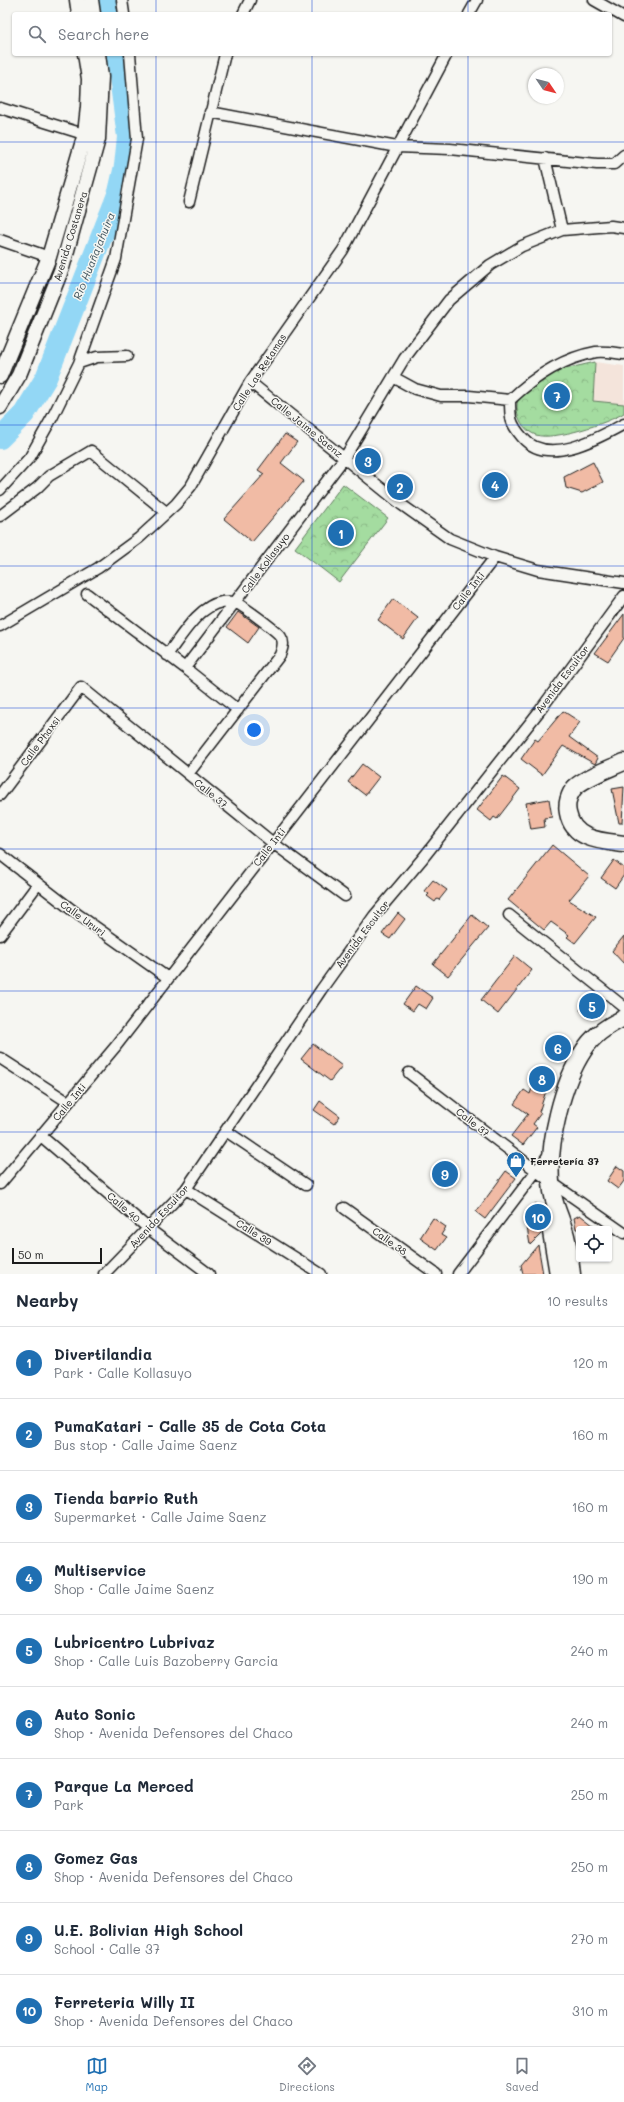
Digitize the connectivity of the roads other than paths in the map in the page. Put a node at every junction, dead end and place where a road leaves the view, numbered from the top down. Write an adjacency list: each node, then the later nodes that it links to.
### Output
1 (77, 0): 7 (main road)
2 (91, 0): 8 (main road)
3 (122, 0): 9 (street)
4 (250, 0): 10 (street)
5 (477, 0): 11 (street)
6 (594, 0): 12 (street)
7 (79, 12)
8 (93, 12)
9 (124, 12)
10 (244, 12)
11 (470, 12)
12 (624, 17)
13 (85, 56): 20 (main road, Avenida Costanera)
14 (98, 56): 21 (main road, Avenida Costanera)
15 (130, 56): 32 (street)
16 (224, 56): 19 (street)
17 (446, 56): 22 (street, Calle Las Retamas)
18 (0, 108): 20 (street)
19 (210, 112): 22 (street); 25 (street)
20 (85, 134): 21 (street); 29 (main road, Avenida Costanera)
21 (98, 139): 37 (main road, Avenida Costanera)
22 (397, 147): 24 (street); 35 (street, Calle Las Retamas)
23 (624, 155): 24 (street)
24 (545, 158): 27 (street)
25 (189, 202)
26 (624, 228): 27 (street, Calle Kollasuyo)
27 (562, 230): 34 (street, Calle Kollasuyo)
28 (0, 240): 29 (street)
29 (49, 257): 33 (main road, Avenida Costanera)
30 (624, 354): 36 (street)
31 (127, 356): 32 (street)
32 (80, 363): 40 (street)
33 (0, 376)
34 (393, 377): 36 (street); 39 (street, Calle Kollasuyo)
35 (250, 382): 39 (street, Calle Jaime Saenz); 41 (street, Calle Las Retamas)
36 (510, 400): 38 (street)
37 (0, 407)
38 (624, 424)
39 (345, 457): 43 (street, Calle Jaime Saenz); 47 (street, Calle Kollasuyo)
40 (0, 490)
41 (166, 512): 42 (street); 48 (street, Calle Las Retamas)
42 (0, 516)
43 (495, 557): 44 (street, Calle Jaime Saenz); 56 (street, Calle Inti)
44 (624, 583)
45 (87, 594): 49 (street)
46 (624, 596): 69 (street, Avenida Escultor)
47 (235, 602): 49 (street); 50 (street, Calle Kollasuyo); 52 (street)
48 (0, 626)
49 (167, 655): 50 (street)
50 (185, 668): 52 (street)
51 (81, 687): 54 (street, Calle 37); 55 (street, Calle Phaxsi)
52 (238, 710): 54 (street)
53 (624, 762): 57 (main road)
54 (188, 774): 56 (street, Calle 37)
55 (0, 795)
56 (273, 843): 60 (street, Calle 37); 63 (street, Calle Inti)
57 (624, 844)
58 (0, 854): 59 (street, Calle Ururi)
59 (38, 884): 62 (street); 63 (street, Calle Ururi)
60 (345, 896)
61 (509, 915): 64 (street)
62 (0, 935)
63 (168, 978): 68 (street, Calle Inti)
64 (624, 1007)
65 (624, 1018): 71 (main road)
66 (0, 1058): 68 (street)
67 (409, 1073): 72 (street, Calle 37)
68 (68, 1102): 70 (street, Calle Inti)
69 (226, 1131): 75 (street); 76 (street, Avenida Escultor)
70 (41, 1136): 74 (street); 79 (street, Calle 40)
71 (551, 1152): 72 (street); 73 (main road)
72 (537, 1172): 73 (street, Calle 37); 85 (street)
73 (551, 1182): 78 (main road); 80 (street)
74 (0, 1184)
75 (306, 1185)
76 (186, 1189): 79 (street, Avenida Escultor); 83 (street, Calle 39)
77 (344, 1208): 84 (street, Calle 38)
78 (555, 1208): 86 (main road); 87 (main road)
79 (149, 1229): 81 (street, Avenida Escultor); 82 (street, Calle 40)
80 (624, 1233)
81 (104, 1274)
82 (210, 1274)
83 (321, 1274)
84 (436, 1274)
85 (458, 1274)
86 (558, 1274)
87 (572, 1274)

